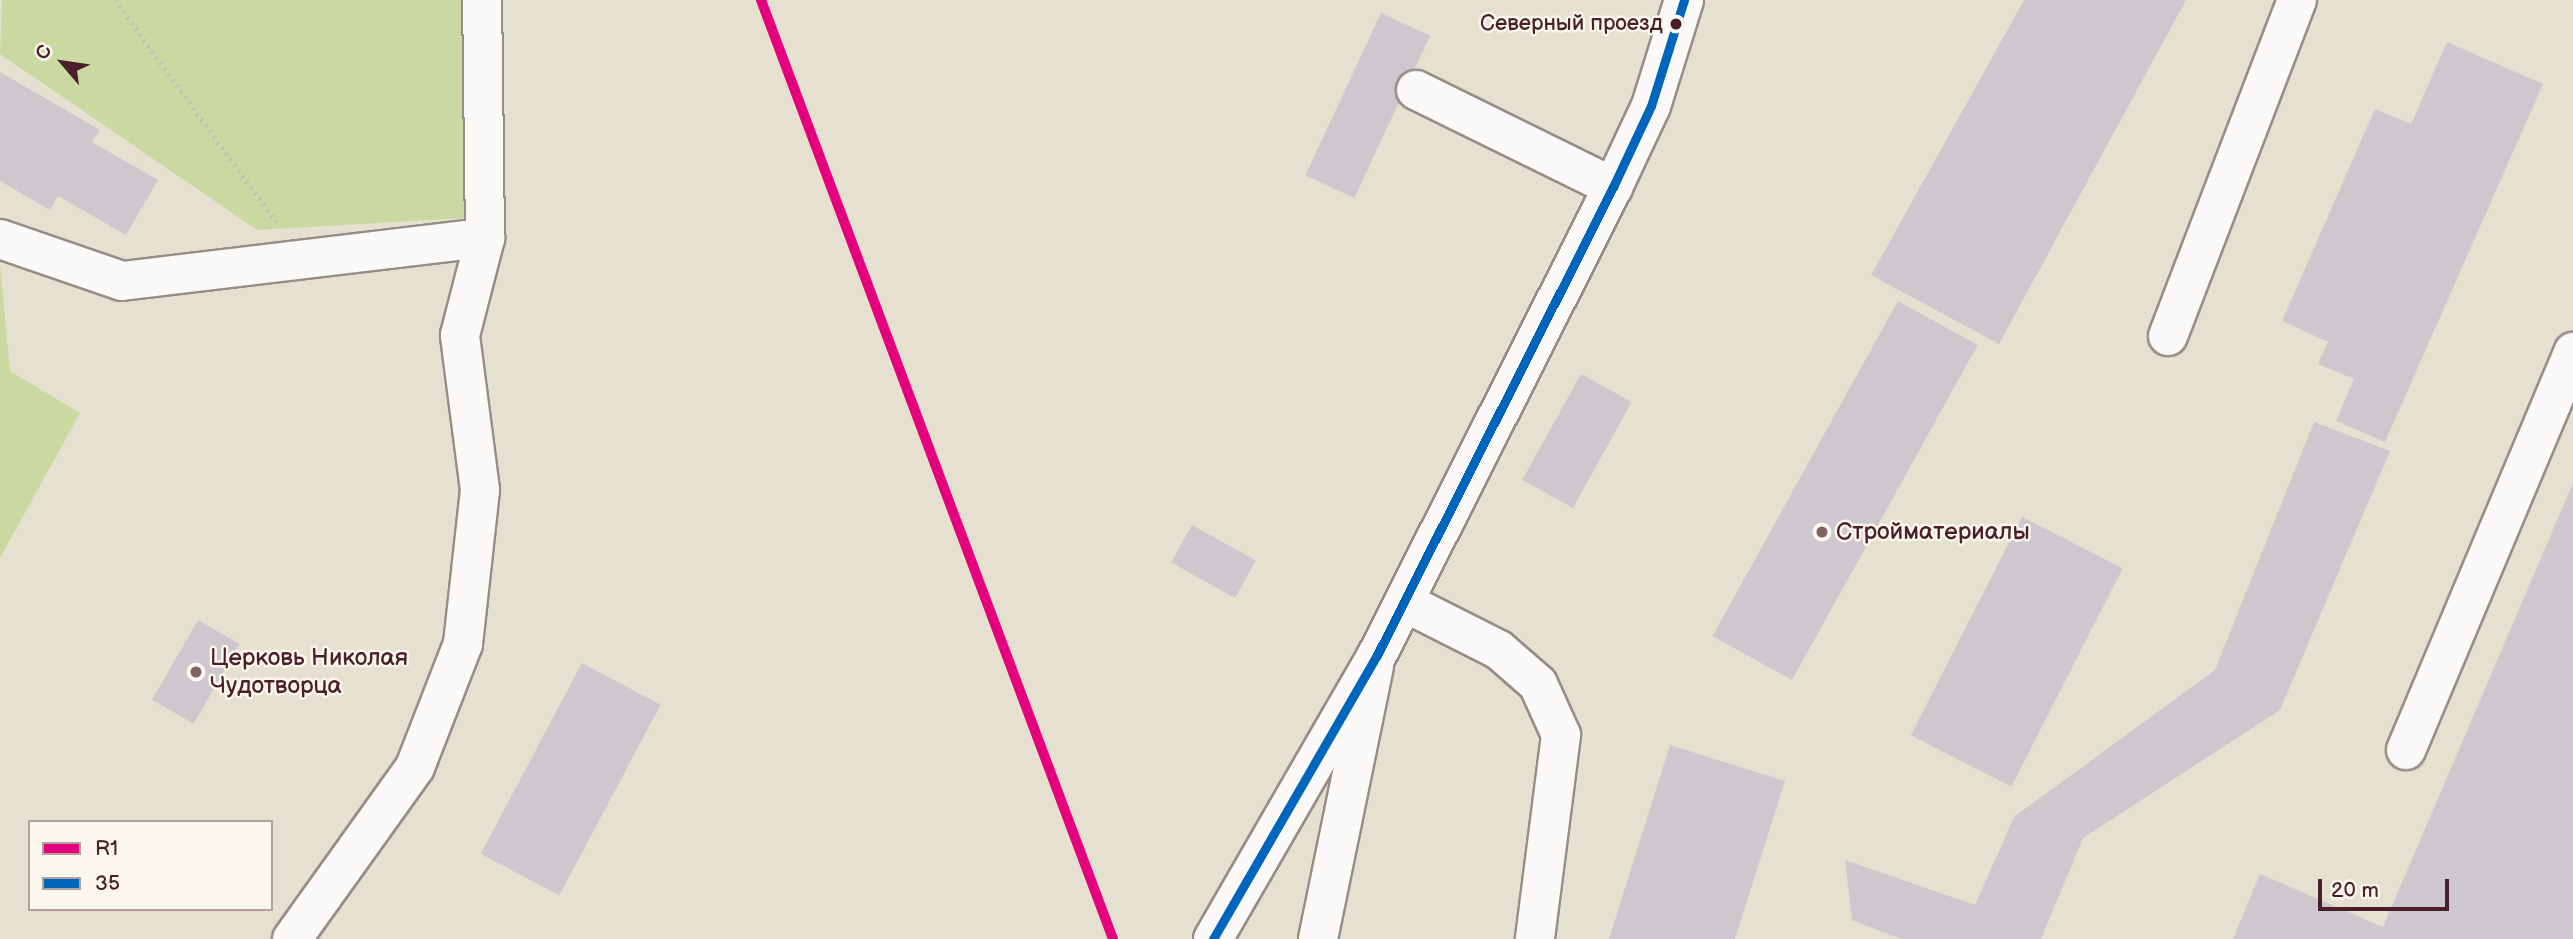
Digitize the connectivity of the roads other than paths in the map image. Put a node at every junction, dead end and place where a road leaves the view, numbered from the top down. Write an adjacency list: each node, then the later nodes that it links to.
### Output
1 (482, 0): 6 (main road)
2 (1684, 0): 5 (main road)
3 (2297, 0): 8 (main road)
4 (1416, 90): 5 (main road)
5 (1613, 187): 10 (main road)
6 (485, 238): 7 (main road); 13 (main road)
7 (0, 239)
8 (2168, 336)
9 (2573, 352): 12 (main road)
10 (1404, 602): 11 (main road); 16 (main road)
11 (1377, 655): 14 (main road); 15 (main road)
12 (2406, 750)
13 (292, 939)
14 (1213, 939)
15 (1318, 939)
16 (1535, 939)

